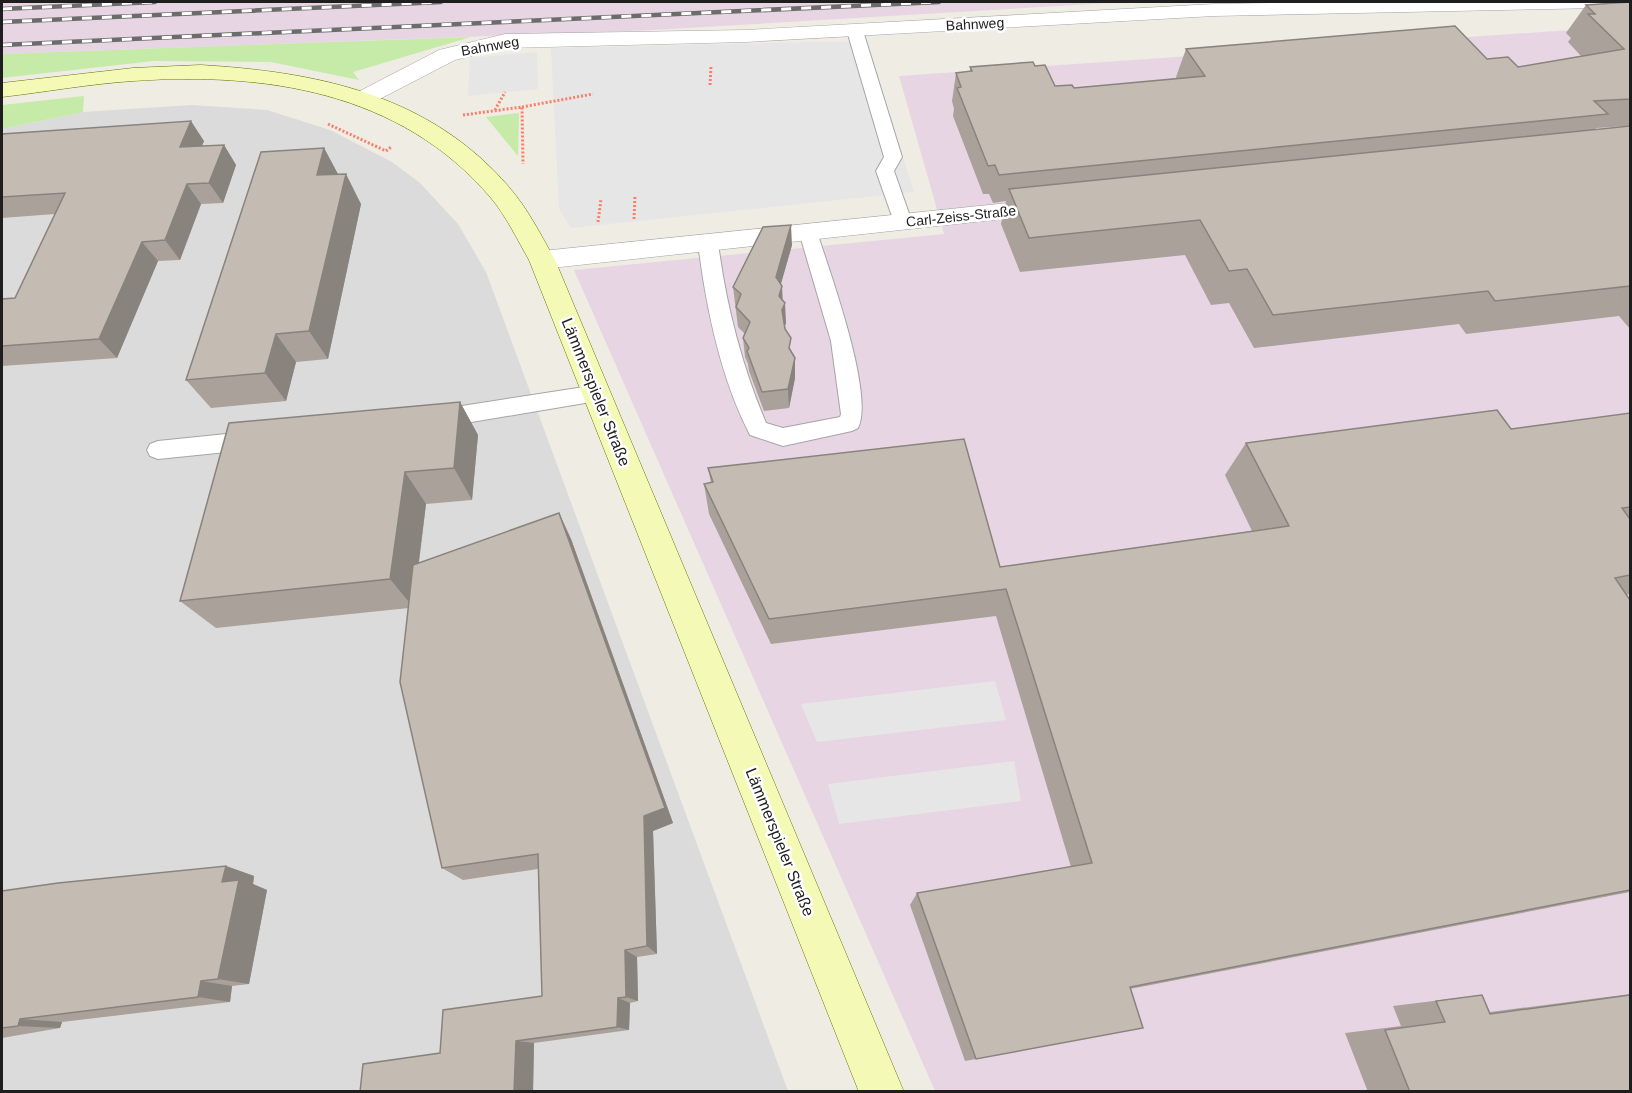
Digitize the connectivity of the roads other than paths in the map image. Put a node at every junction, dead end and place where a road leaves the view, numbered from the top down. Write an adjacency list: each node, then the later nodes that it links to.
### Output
1 (1599, 2): 2 (street, Bahnweg)
2 (855, 31): 4 (street, Bahnweg); 6 (lane)
3 (2, 90): 4 (main road, Lämmerspieler Straße)
4 (364, 98): 9 (main road, Lämmerspieler Straße)
5 (1070, 205): 6 (street, Carl-Zeiss-Straße)
6 (903, 222): 7 (street, Carl-Zeiss-Straße)
7 (808, 232): 8 (street, Carl-Zeiss-Straße); 8 (lane)
8 (708, 243): 9 (street, Carl-Zeiss-Straße)
9 (542, 260): 10 (main road, Lämmerspieler Straße)
10 (597, 393): 11 (lane); 14 (main road, Lämmerspieler Straße)
11 (419, 422)
12 (277, 438): 13 (lane)
13 (158, 450)
14 (882, 1092)

